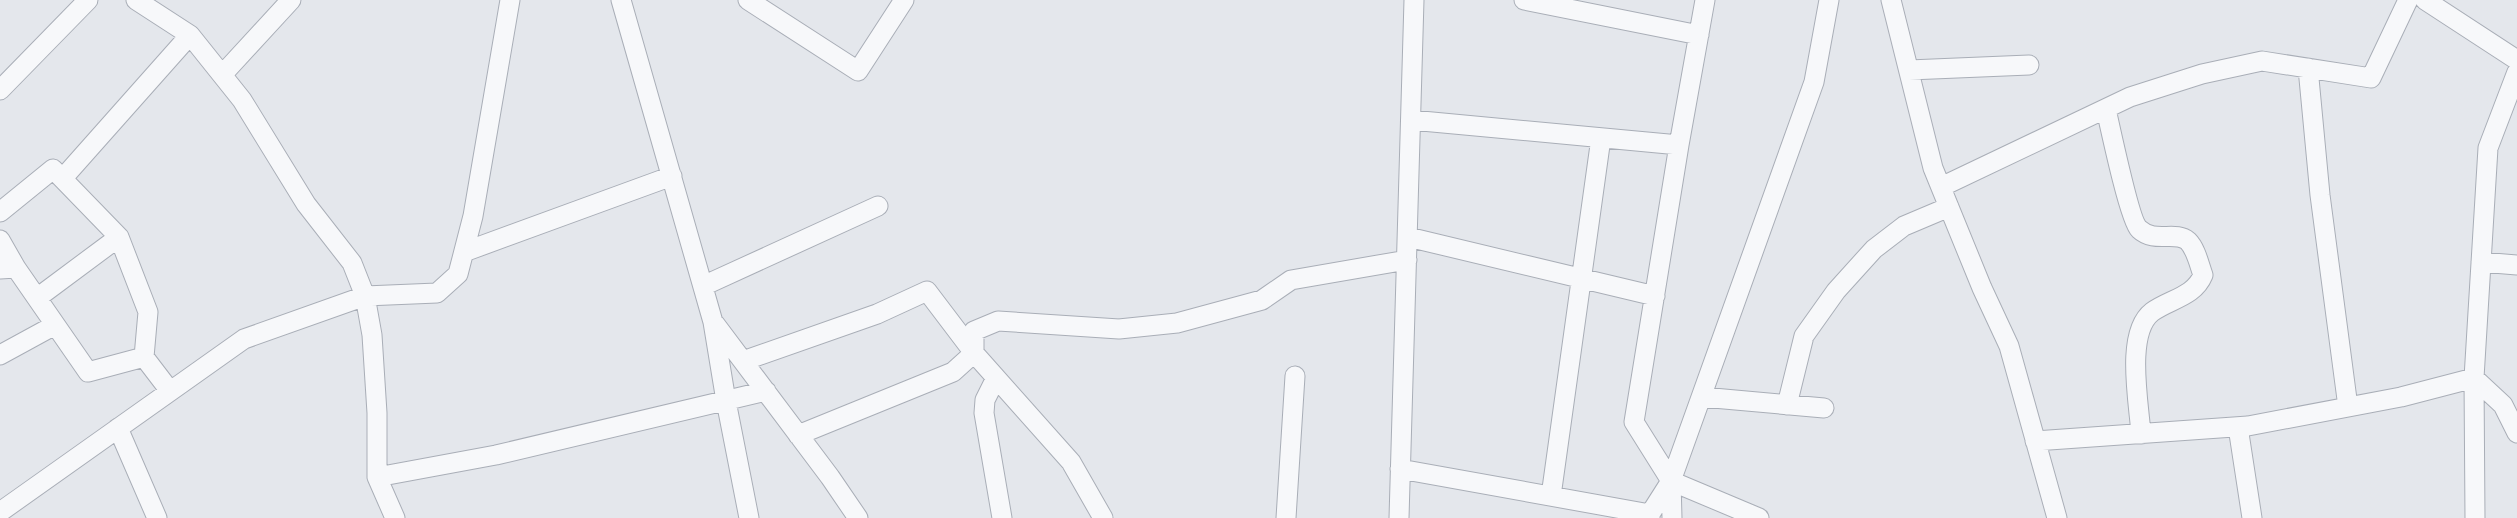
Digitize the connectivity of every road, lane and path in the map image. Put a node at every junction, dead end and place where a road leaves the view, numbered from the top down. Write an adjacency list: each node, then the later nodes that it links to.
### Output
1 (88, 0): 23 (street)
2 (136, 0): 15 (street)
3 (290, 0): 22 (street)
4 (510, 0): 37 (street)
5 (621, 0): 28 (street)
6 (748, 0): 7 (street)
7 (904, 0)
8 (1414, 0): 25 (street)
9 (1524, 0): 16 (street)
10 (1705, 0): 16 (street)
11 (1829, 0): 58 (street)
12 (1891, 0): 20 (street)
13 (2408, 0): 19 (street)
14 (2425, 0): 17 (street)
15 (190, 35): 22 (street); 29 (street)
16 (1699, 35): 27 (street)
17 (2517, 60)
18 (2029, 65): 20 (street)
19 (2308, 68): 24 (street); 61 (street)
20 (1908, 70): 30 (street)
21 (2517, 72): 39 (street)
22 (222, 75): 44 (street)
23 (0, 90)
24 (2106, 108): 30 (street); 66 (street)
25 (1411, 120): 26 (street); 35 (street)
26 (1601, 138): 27 (street); 42 (street)
27 (1679, 145): 45 (street)
28 (672, 176): 37 (street); 43 (street)
29 (63, 178): 33 (street); 34 (street)
30 (1941, 187): 32 (street)
31 (878, 206): 43 (street)
32 (1949, 207): 60 (street); 68 (street)
33 (0, 212)
34 (119, 237): 46 (street); 51 (street)
35 (1408, 237): 38 (street); 42 (street)
36 (0, 240): 41 (street)
37 (464, 252): 44 (street)
38 (1407, 260): 49 (street); 69 (street)
39 (2481, 262): 40 (street); 55 (street)
40 (2517, 265)
41 (8, 269): 46 (street)
42 (1581, 278): 45 (street); 72 (street)
43 (703, 286): 47 (street)
44 (366, 296): 56 (street); 70 (street)
45 (1655, 296): 71 (street)
46 (37, 298): 48 (street)
47 (713, 322): 52 (street); 59 (street)
48 (56, 325): 50 (street); 51 (street)
49 (974, 353): 52 (street); 54 (street); 67 (street)
50 (0, 355)
51 (144, 357): 56 (street)
52 (743, 361): 57 (street)
53 (1296, 376): 81 (street)
54 (996, 378): 79 (street); 80 (street)
55 (2474, 378): 61 (street); 65 (street); 87 (street)
56 (170, 391): 64 (street)
57 (766, 391): 59 (street); 67 (street)
58 (1702, 397): 60 (street); 71 (street)
59 (726, 400): 70 (street); 77 (street)
60 (1787, 405): 62 (street)
61 (2348, 407): 63 (street)
62 (1824, 408)
63 (2238, 427): 66 (street); 86 (street)
64 (118, 428): 73 (street); 75 (street)
65 (2517, 433)
66 (2141, 434): 68 (street)
67 (798, 435): 78 (street)
68 (2035, 441): 85 (street)
69 (1400, 468): 72 (street); 82 (street)
70 (377, 477): 76 (street)
71 (1672, 481): 74 (street); 83 (street); 84 (street)
72 (1551, 496): 74 (street)
73 (0, 512)
74 (1650, 516)
75 (157, 518)
76 (395, 518)
77 (749, 518)
78 (858, 518)
79 (1002, 518)
80 (1103, 518)
81 (1286, 518)
82 (1399, 518)
83 (1672, 518)
84 (1759, 518)
85 (2057, 518)
86 (2252, 518)
87 (2475, 518)

